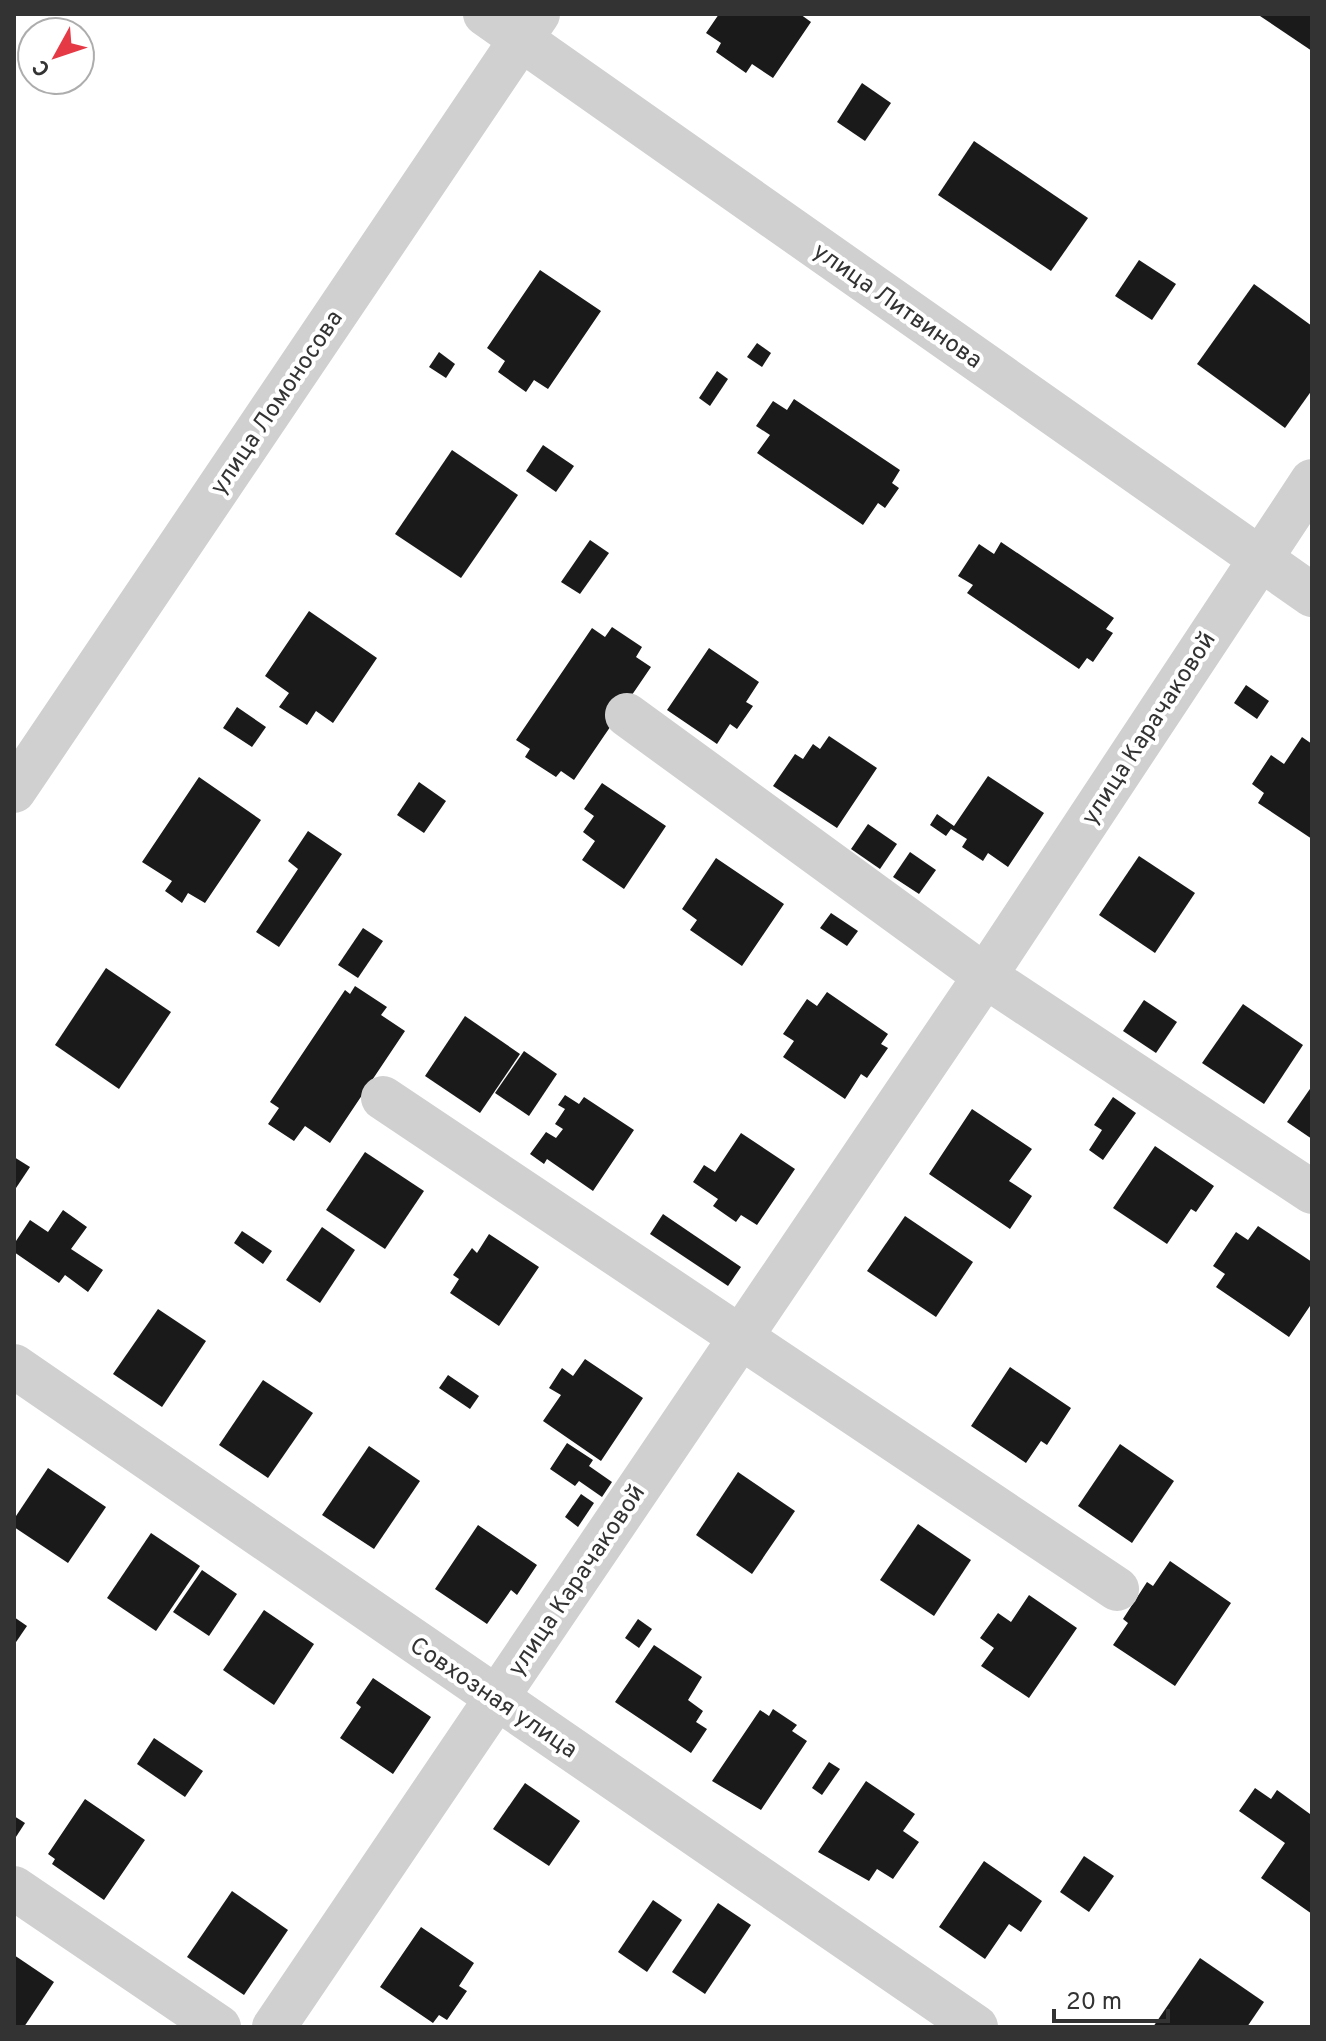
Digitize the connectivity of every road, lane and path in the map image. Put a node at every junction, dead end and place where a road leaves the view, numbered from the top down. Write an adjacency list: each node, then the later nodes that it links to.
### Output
1 (485, 14): 2 (street, улица Литвинова)
2 (529, 27): 4 (street, улица Литвинова); 7 (street, улица Ломоносова)
3 (1312, 481): 4 (street, улица Карачаковой)
4 (1260, 559): 5 (street, улица Литвинова); 8 (street, улица Карачаковой)
5 (1312, 595)
6 (627, 715): 8 (street)
7 (14, 791)
8 (985, 976): 10 (street); 11 (street, улица Карачаковой)
9 (383, 1098): 11 (street)
10 (1312, 1192)
11 (740, 1337): 13 (street); 14 (street, улица Карачаковой)
12 (14, 1366): 14 (street, Совхозная улица)
13 (1117, 1589)
14 (496, 1699): 16 (street, улица Карачаковой); 18 (street, Совхозная улица)
15 (14, 1888): 17 (street)
16 (278, 2025)
17 (219, 2027)
18 (976, 2027)

